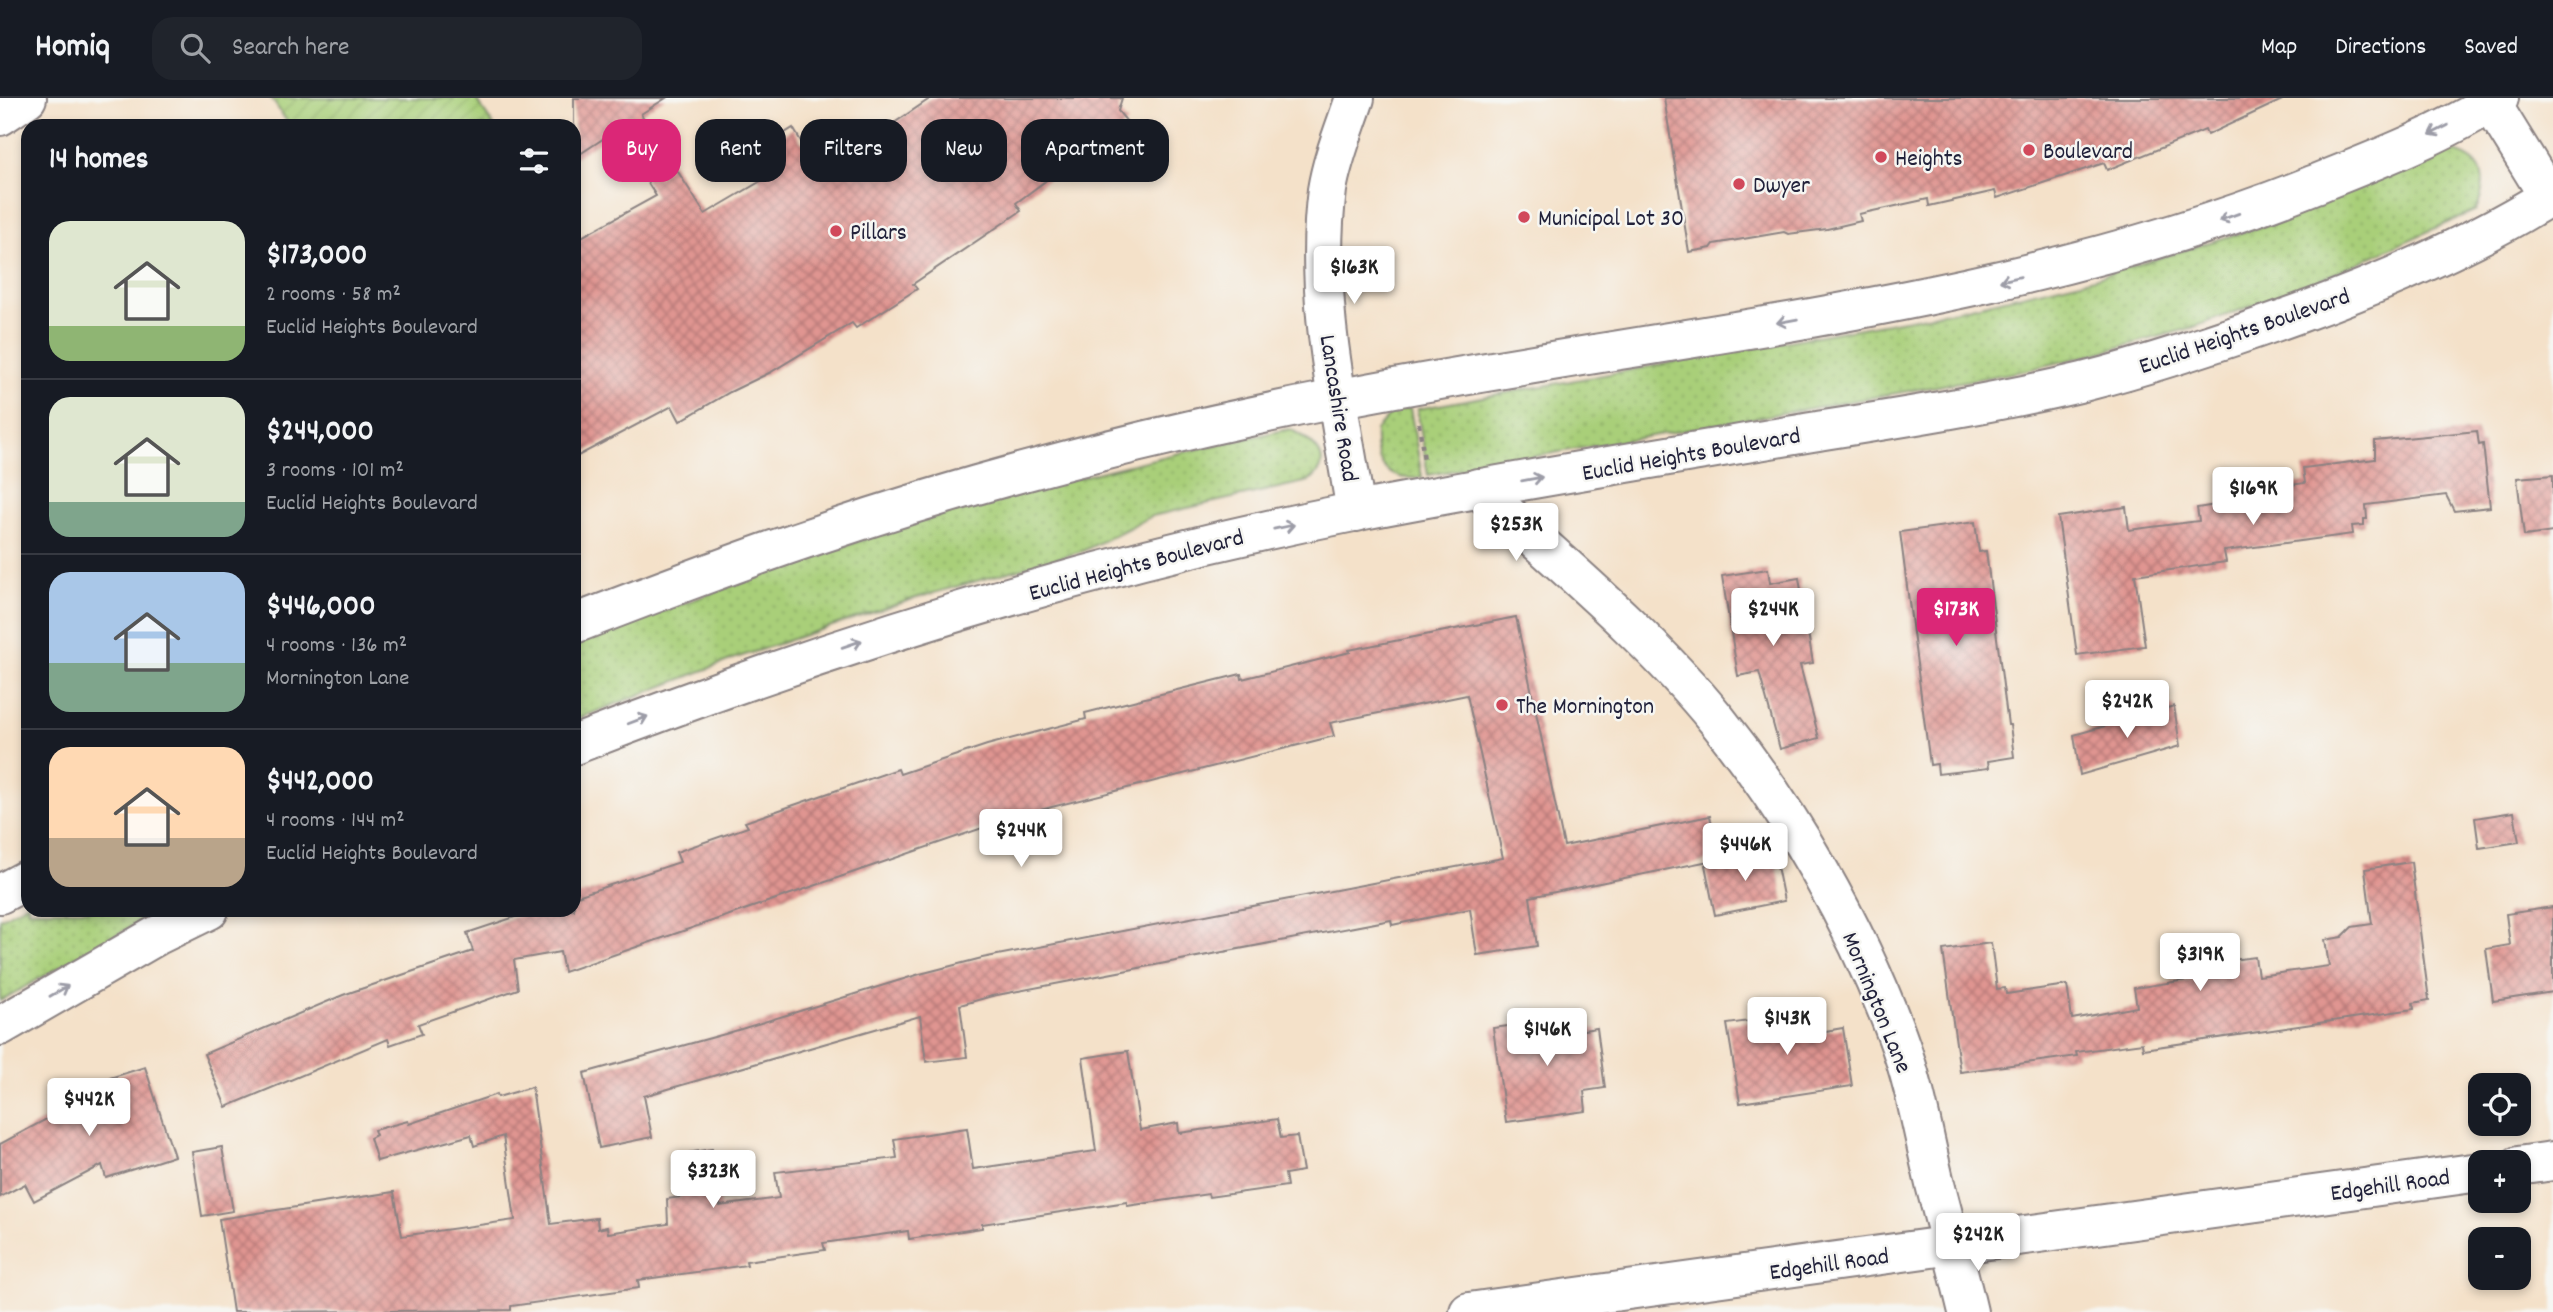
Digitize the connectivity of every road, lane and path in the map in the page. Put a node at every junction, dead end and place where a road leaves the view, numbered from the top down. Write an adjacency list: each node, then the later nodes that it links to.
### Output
1 (26, 98): 4 (main road)
2 (1355, 98): 6 (main road, Lancashire Road)
3 (2495, 101): 5 (main road); 6 (main road, one-way to 6)
4 (0, 116)
5 (2551, 195): 9 (main road, Euclid Heights Boulevard, one-way to 5)
6 (1338, 399): 10 (main road, Lancashire Road); 11 (main road)
7 (1418, 417): 8 (path)
8 (1425, 463)
9 (1478, 488): 10 (main road, Euclid Heights Boulevard); 20 (main road, Mornington Lane)
10 (1356, 512): 12 (main road, Euclid Heights Boulevard, one-way to 10)
11 (581, 621)
12 (581, 742)
13 (21, 883): 14 (main road)
14 (0, 894)
15 (195, 917): 16 (main road, one-way to 15)
16 (0, 1026)
17 (2553, 1161): 18 (main road)
18 (2531, 1164)
19 (2468, 1174): 20 (main road, Edgehill Road)
20 (1953, 1246): 21 (main road, Edgehill Road); 22 (main road, Mornington Lane)
21 (1469, 1312)
22 (1968, 1312)

